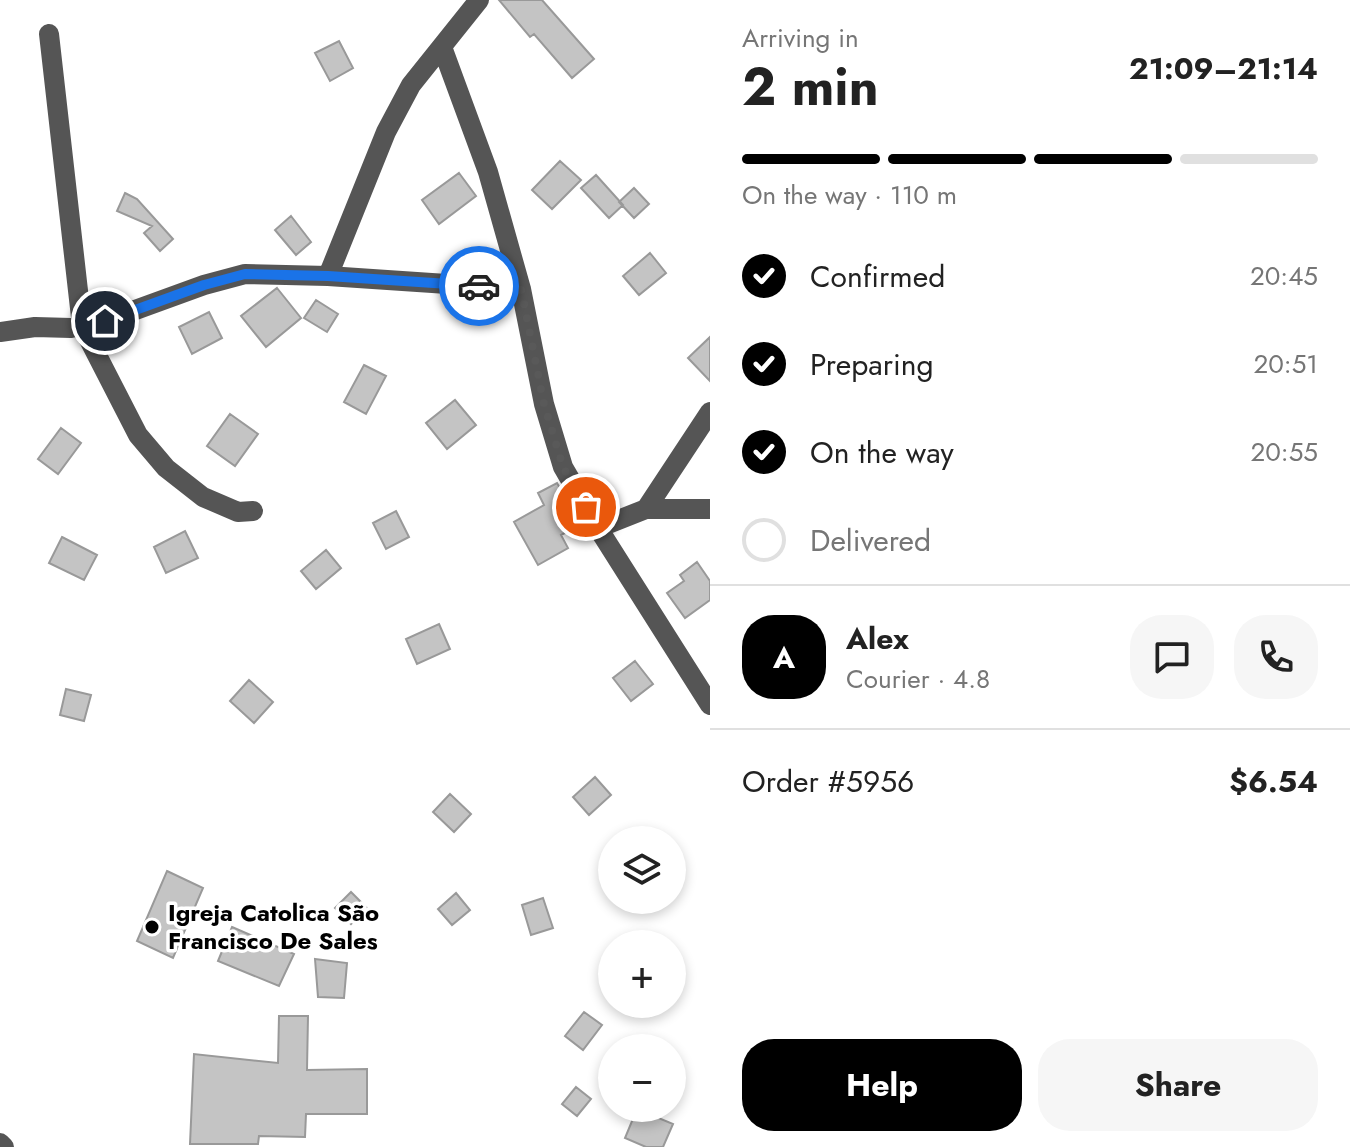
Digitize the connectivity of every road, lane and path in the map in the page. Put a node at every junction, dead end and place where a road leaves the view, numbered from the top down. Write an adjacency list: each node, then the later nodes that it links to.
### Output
1 (479, 0): 3 (street)
2 (49, 34): 6 (street)
3 (442, 47): 4 (street); 5 (street)
4 (328, 276): 5 (street); 6 (street)
5 (521, 289): 12 (street)
6 (82, 326): 7 (street); 11 (street)
7 (0, 332)
8 (710, 412): 9 (street)
9 (646, 509): 10 (street); 12 (street)
10 (710, 509)
11 (253, 511)
12 (598, 528): 13 (street)
13 (710, 705)

